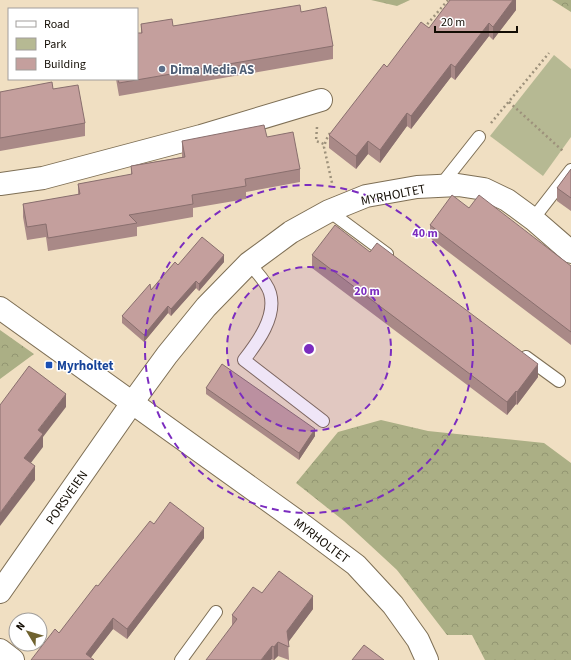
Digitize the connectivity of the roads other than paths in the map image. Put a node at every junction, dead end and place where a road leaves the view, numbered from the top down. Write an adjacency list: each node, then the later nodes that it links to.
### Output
1 (321, 100): 4 (street)
2 (479, 137): 5 (lane)
3 (571, 170): 7 (lane)
4 (0, 184)
5 (442, 185): 6 (street, MYRHOLTET); 7 (street, MYRHOLTET)
6 (333, 209): 9 (street, MYRHOLTET); 10 (lane)
7 (533, 219): 8 (street, MYRHOLTET)
8 (571, 252)
9 (249, 263): 14 (street, MYRHOLTET); 15 (lane)
10 (399, 263)
11 (0, 308): 14 (street, MYRHOLTET)
12 (514, 348): 13 (lane)
13 (559, 381)
14 (132, 403): 16 (street, PORSVEIEN); 21 (street, MYRHOLTET)
15 (323, 421)
16 (0, 592)
17 (216, 612): 20 (lane)
18 (0, 650): 19 (street)
19 (13, 660)
20 (181, 660)
21 (427, 660)

